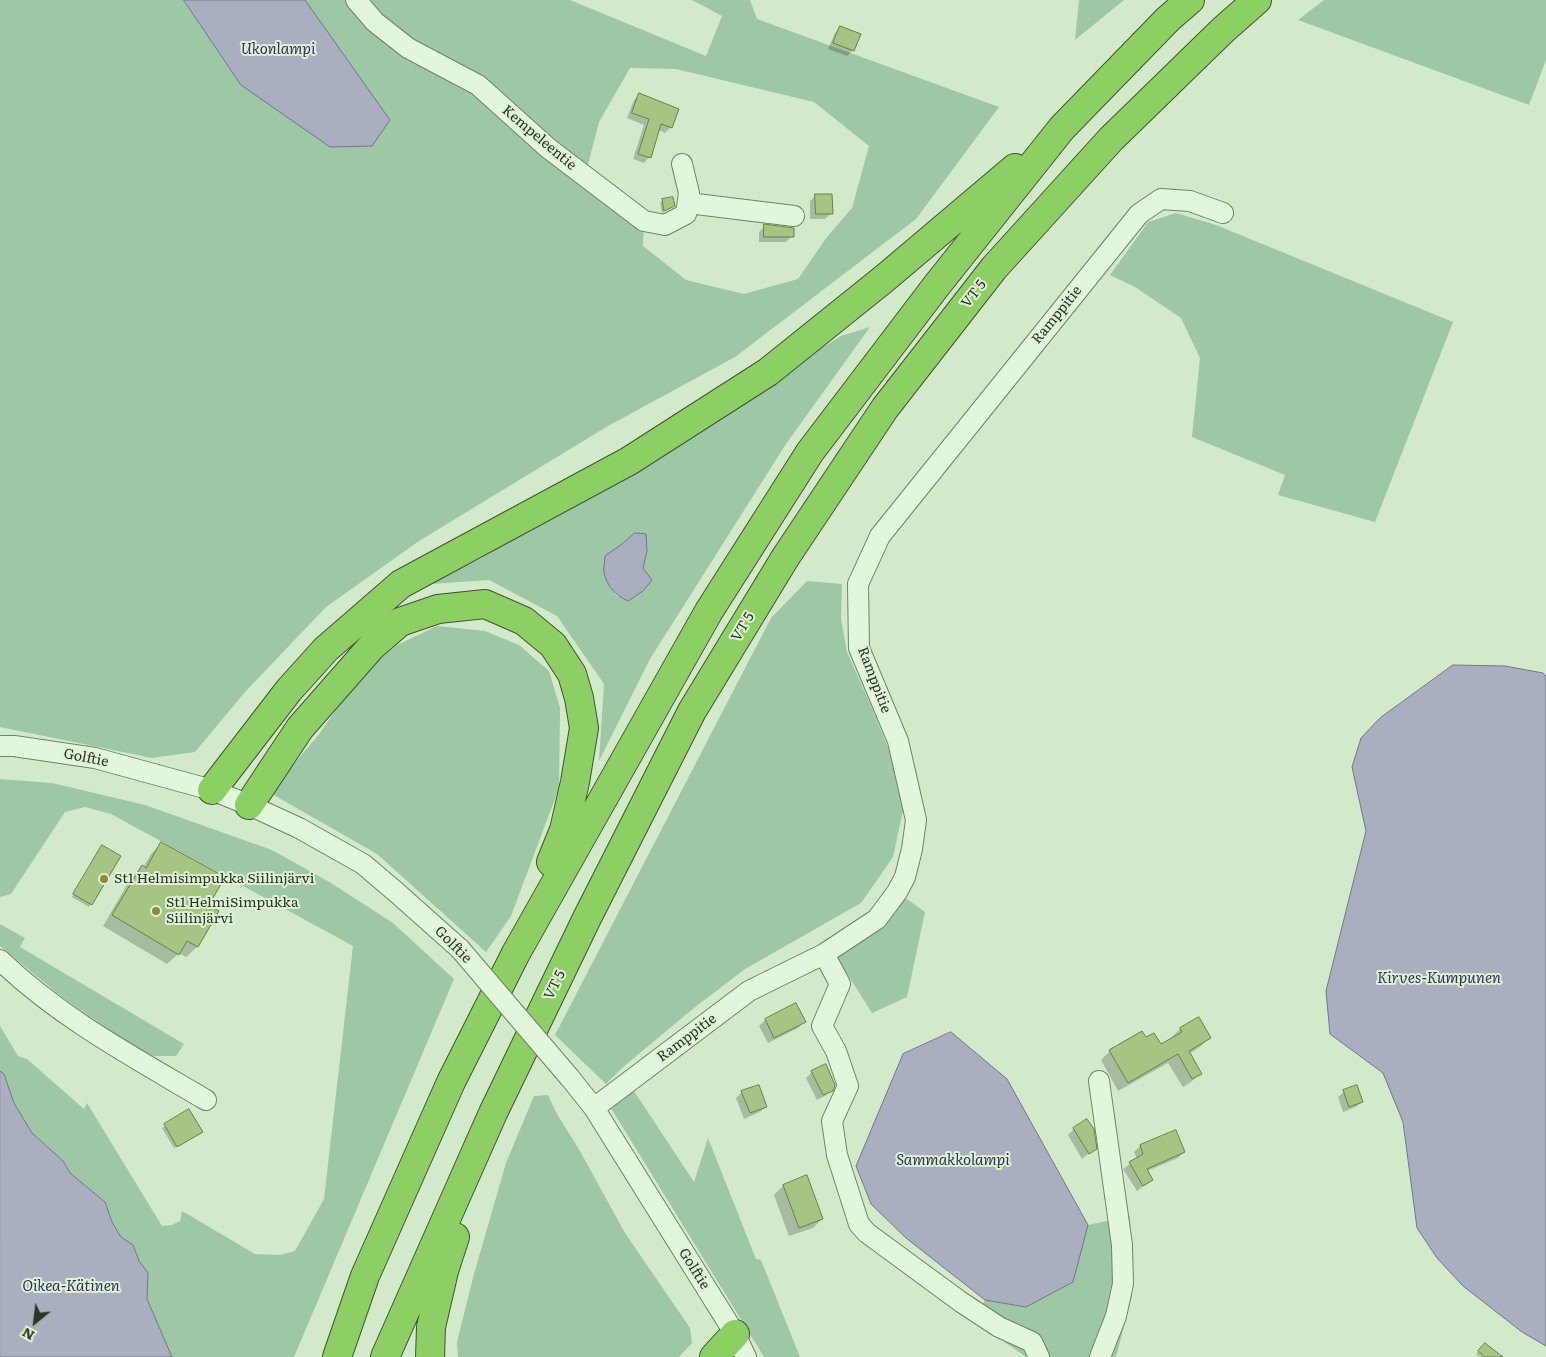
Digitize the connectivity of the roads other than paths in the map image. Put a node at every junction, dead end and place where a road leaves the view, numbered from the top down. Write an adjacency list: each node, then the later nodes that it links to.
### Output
1 (356, 0): 6 (street, Kempeleentie)
2 (1190, 0): 4 (highway)
3 (1257, 0): 18 (highway, VT 5)
4 (1062, 128): 10 (highway); 12 (highway)
5 (682, 164): 6 (street)
6 (688, 203): 8 (street)
7 (1223, 214): 13 (street, Ramppitie)
8 (794, 216)
9 (0, 746): 10 (street, Golftie)
10 (212, 790): 11 (street, Golftie)
11 (249, 804): 12 (highway); 17 (street, Golftie, bridge)
12 (516, 953): 20 (highway)
13 (824, 954): 17 (street, Ramppitie); 24 (street)
14 (0, 960): 16 (street)
15 (1099, 1081): 25 (street)
16 (206, 1100)
17 (594, 1108): 19 (street, Golftie)
18 (494, 1113): 21 (highway, VT 5); 22 (highway)
19 (741, 1346): 23 (highway)
20 (337, 1357)
21 (385, 1357)
22 (430, 1357)
23 (714, 1357)
24 (1039, 1357)
25 (1100, 1357)

